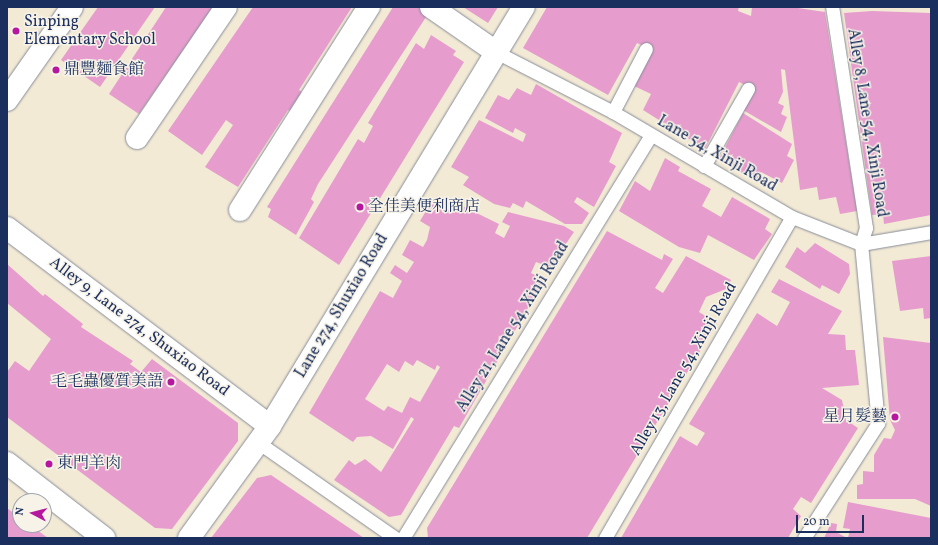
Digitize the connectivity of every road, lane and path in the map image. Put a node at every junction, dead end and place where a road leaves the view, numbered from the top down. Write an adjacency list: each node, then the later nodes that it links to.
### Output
1 (72, 7): 10 (street)
2 (226, 7): 13 (street)
3 (369, 7): 15 (street)
4 (432, 7): 8 (street)
5 (524, 7): 8 (street, Lane 274, Shuxiao Road)
6 (832, 7): 19 (lane, Alley 8, Lane 54, Xinji Road)
7 (646, 49): 11 (lane)
8 (496, 52): 11 (lane, Lane 54, Xinji Road); 20 (street, Lane 274, Shuxiao Road)
9 (748, 89): 14 (lane)
10 (7, 100)
11 (613, 112): 12 (lane, Lane 54, Xinji Road)
12 (651, 135): 14 (lane, Lane 54, Xinji Road); 25 (lane, Alley 21, Lane 54, Xinji Road)
13 (137, 138)
14 (704, 166): 16 (lane, Lane 54, Xinji Road)
15 (240, 210)
16 (792, 217): 19 (lane, Lane 54, Xinji Road); 26 (lane, Alley 13, Lane 54, Xinji Road)
17 (7, 228): 20 (street, Alley 9, Lane 274, Shuxiao Road)
18 (931, 232): 19 (lane)
19 (861, 244): 27 (lane, Alley 8, Lane 54, Xinji Road)
20 (265, 434): 23 (street, Lane 274, Shuxiao Road); 24 (lane)
21 (7, 463): 22 (street)
22 (104, 538)
23 (189, 538)
24 (395, 538)
25 (404, 538)
26 (605, 538)
27 (804, 538)

